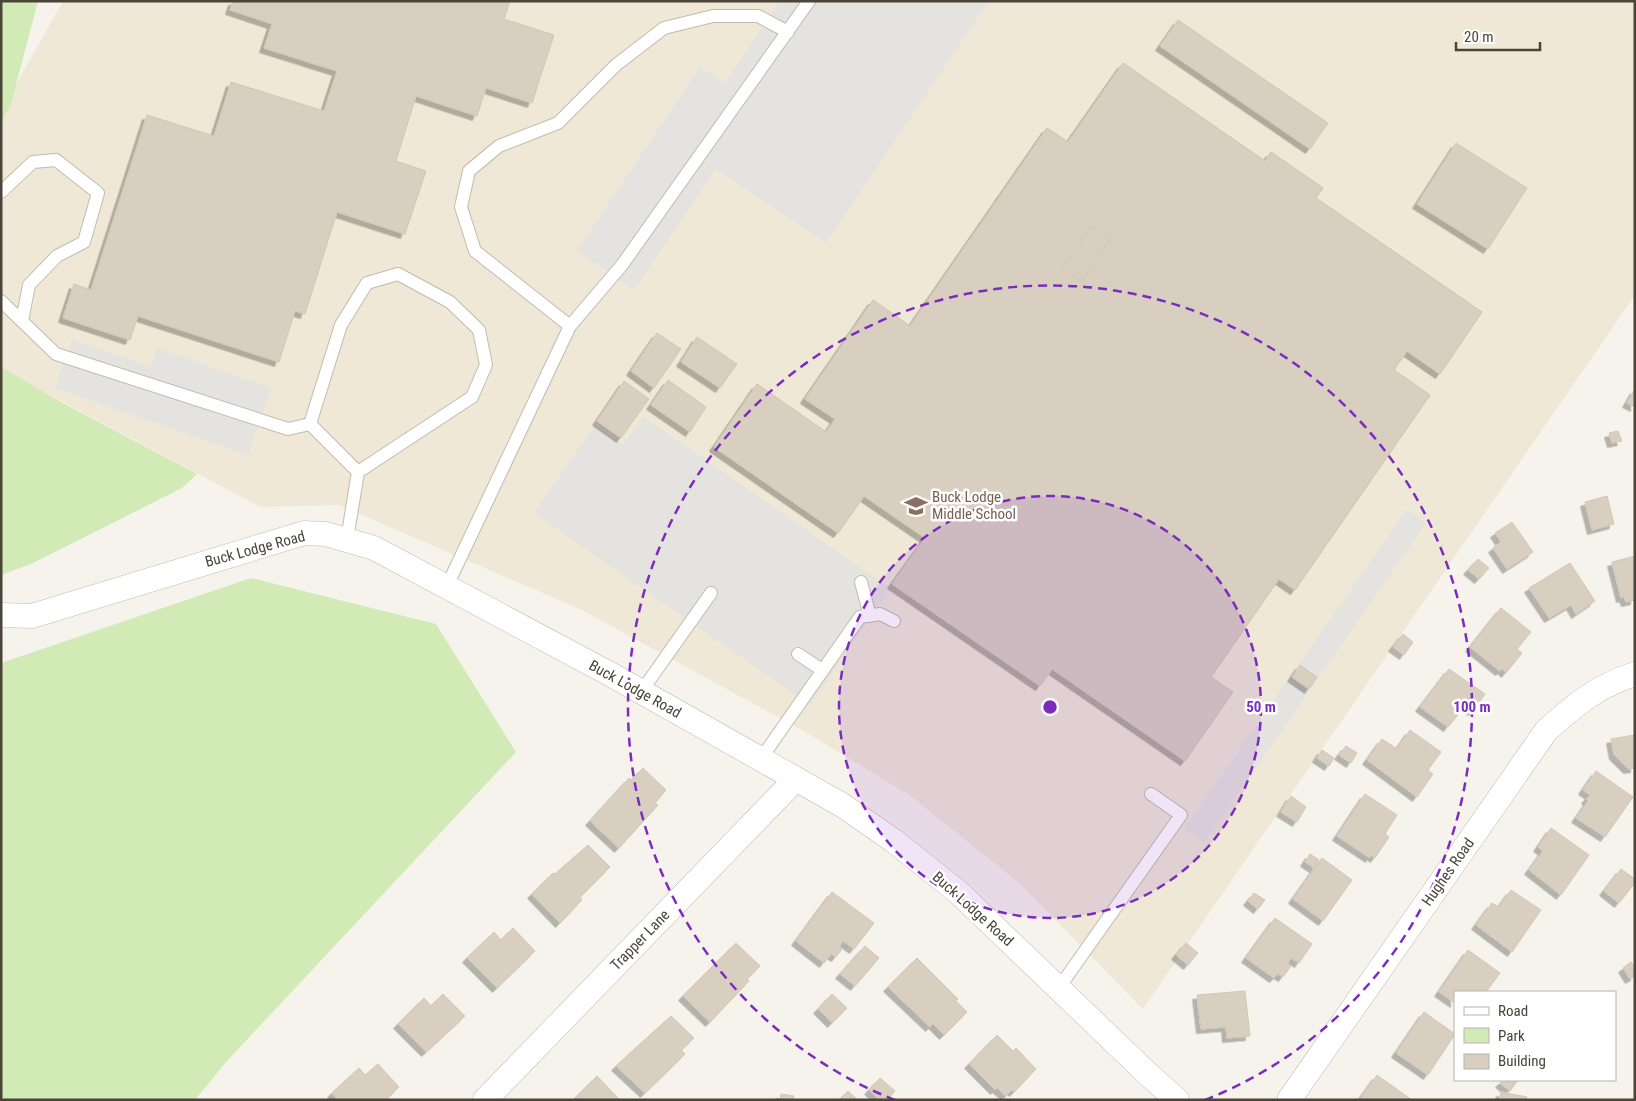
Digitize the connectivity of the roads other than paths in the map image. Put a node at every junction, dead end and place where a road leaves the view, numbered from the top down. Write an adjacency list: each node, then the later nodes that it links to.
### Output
1 (809, 1): 2 (lane)
2 (788, 32): 6 (lane); 6 (lane)
3 (1, 192): 5 (lane)
4 (1, 301): 5 (lane)
5 (22, 321): 7 (lane)
6 (570, 326): 11 (lane)
7 (310, 424): 8 (lane); 8 (lane)
8 (358, 472): 9 (lane)
9 (347, 539): 11 (street, Buck Lodge Road); 13 (street, Buck Lodge Road)
10 (861, 582): 14 (lane)
11 (447, 586): 19 (street, Buck Lodge Road)
12 (711, 593): 19 (lane)
13 (1, 615)
14 (870, 616): 15 (lane); 17 (lane)
15 (894, 621)
16 (798, 654): 17 (lane)
17 (822, 670): 20 (lane)
18 (1635, 674): 26 (street, Hughes Road)
19 (641, 692): 20 (street, Buck Lodge Road)
20 (760, 760): 21 (street, Buck Lodge Road)
21 (795, 780): 23 (street, Buck Lodge Road); 24 (street, Trapper Lane)
22 (1151, 794): 23 (lane)
23 (1058, 989): 25 (street, Buck Lodge Road)
24 (485, 1100)
25 (1177, 1100)
26 (1290, 1100)

